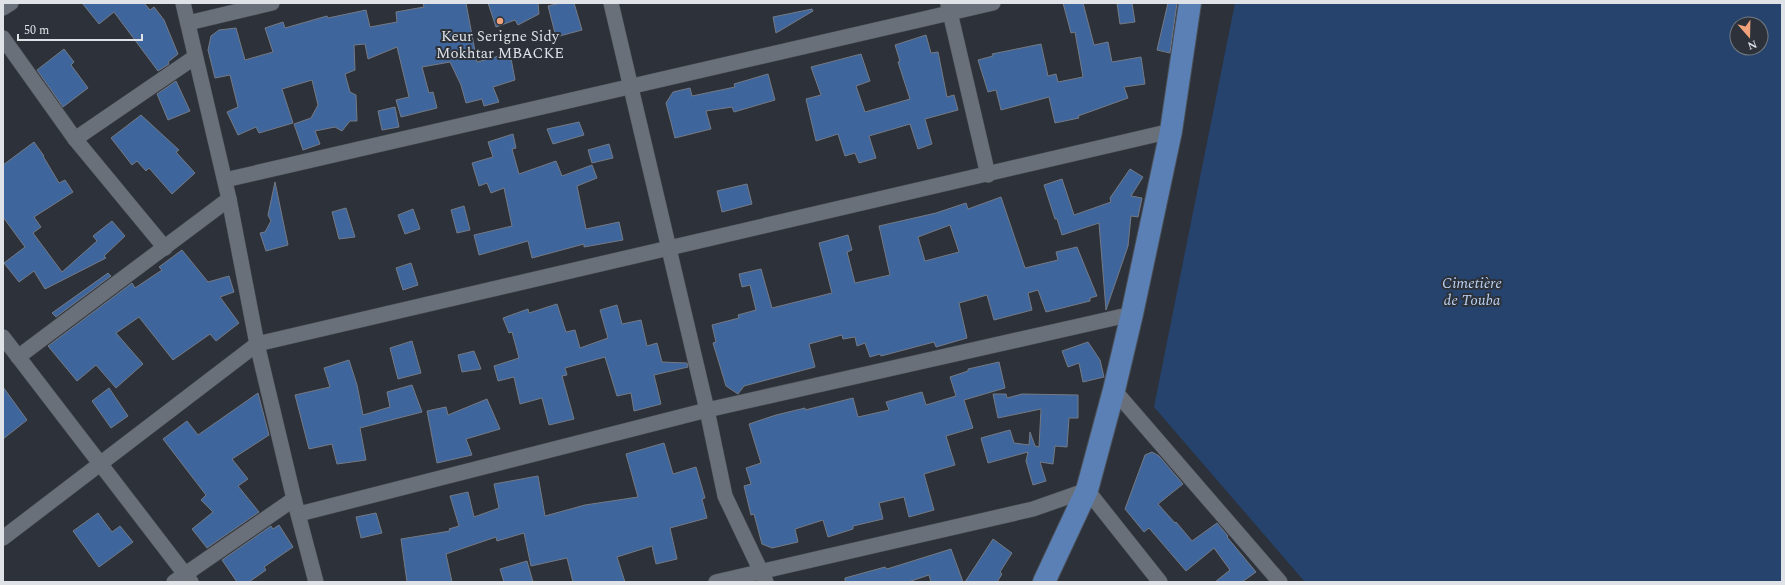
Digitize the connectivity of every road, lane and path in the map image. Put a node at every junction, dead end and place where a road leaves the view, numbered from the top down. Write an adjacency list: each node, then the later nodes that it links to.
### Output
1 (11, 3): 7 (street)
2 (183, 3): 9 (street)
3 (272, 3): 9 (street)
4 (611, 3): 12 (street)
5 (993, 3): 8 (street)
6 (1190, 3): 13 (main road)
7 (3, 8)
8 (949, 8): 12 (street); 15 (street)
9 (188, 23): 11 (street)
10 (3, 38): 14 (street)
11 (195, 56): 14 (street); 16 (street)
12 (631, 86): 16 (street); 19 (street)
13 (1171, 131): 15 (street); 20 (main road)
14 (74, 138): 18 (street)
15 (988, 175): 19 (street)
16 (225, 180): 17 (street)
17 (229, 199): 18 (street); 22 (street)
18 (165, 248): 23 (street)
19 (669, 248): 22 (street); 25 (street)
20 (1132, 314): 24 (main road); 25 (street)
21 (3, 337): 23 (street)
22 (257, 344): 26 (street); 28 (street)
23 (18, 357): 26 (street)
24 (1114, 390): 27 (main road); 37 (street)
25 (707, 410): 29 (street); 31 (street)
26 (100, 465): 30 (street); 32 (street)
27 (1087, 490): 31 (street); 35 (main road); 36 (street)
28 (294, 499): 29 (street); 32 (street)
29 (299, 514): 33 (street)
30 (3, 538)
31 (763, 577): 34 (street)
32 (183, 579)
33 (316, 582)
34 (716, 582)
35 (1044, 582)
36 (1160, 582)
37 (1280, 582)

